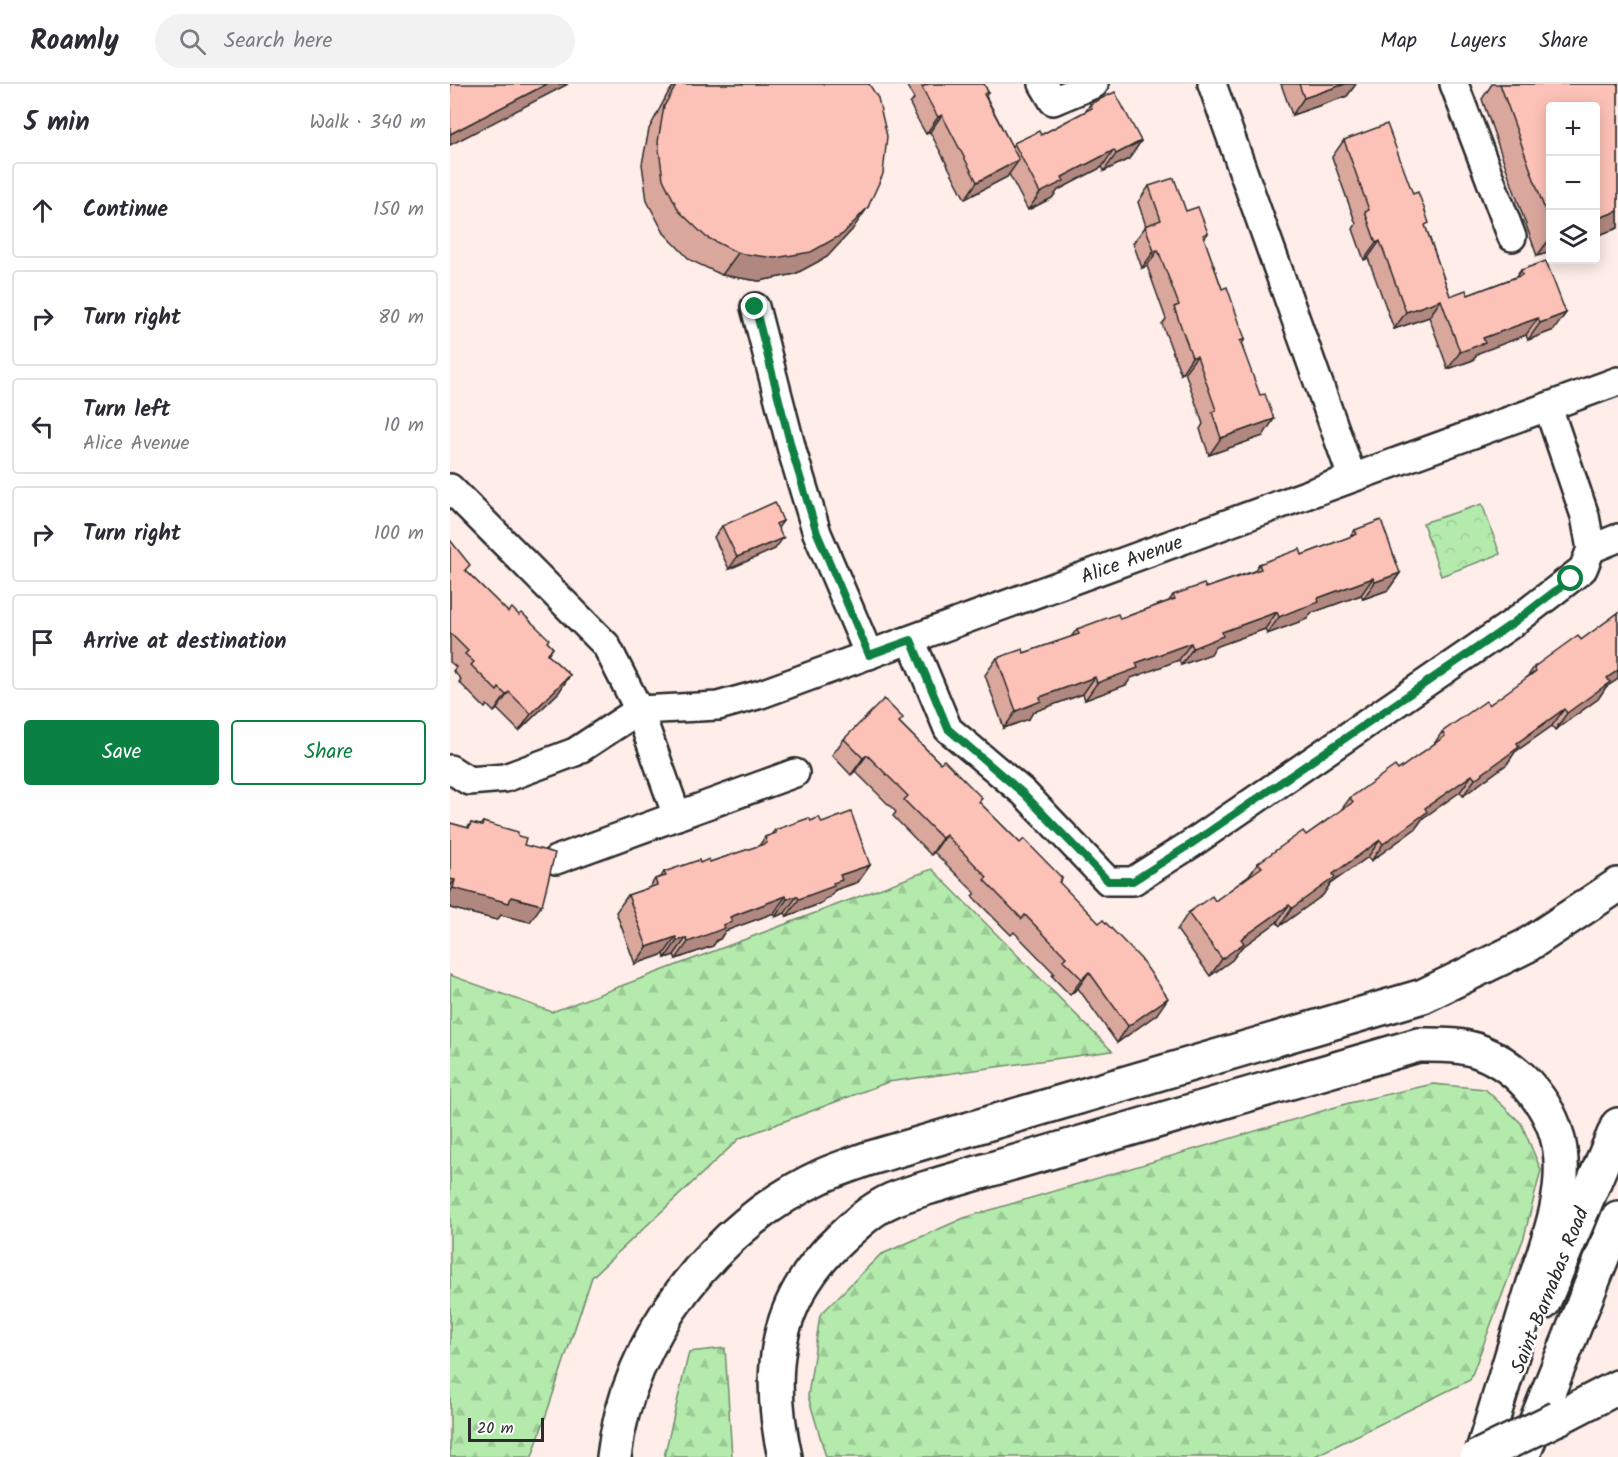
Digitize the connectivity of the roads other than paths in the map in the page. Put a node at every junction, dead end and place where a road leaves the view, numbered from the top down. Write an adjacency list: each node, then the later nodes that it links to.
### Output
1 (1043, 84): 2 (street)
2 (1094, 84)
3 (1212, 84): 9 (street)
4 (1454, 84): 5 (street)
5 (1512, 237)
6 (755, 307): 14 (street)
7 (1618, 381): 8 (street, Alice Avenue)
8 (1548, 407): 9 (street, Alice Avenue); 12 (street)
9 (1352, 477): 13 (street, Alice Avenue)
10 (450, 488): 15 (street)
11 (1618, 538): 12 (street)
12 (1591, 549): 13 (street)
13 (911, 640): 14 (street, Alice Avenue)
14 (869, 655): 15 (street, Alice Avenue)
15 (639, 710): 16 (street); 18 (street)
16 (450, 769)
17 (795, 773): 18 (street)
18 (677, 816): 19 (street)
19 (556, 860)
20 (1618, 885): 25 (main road)
21 (1618, 1125): 24 (main road, Saint Barnabas Road)
22 (1618, 1218): 27 (main road, Saint Barnabas Road)
23 (1618, 1387): 24 (main road, bridge)
24 (1482, 1455): 26 (main road)
25 (614, 1457)
26 (785, 1457)
27 (1522, 1457)

